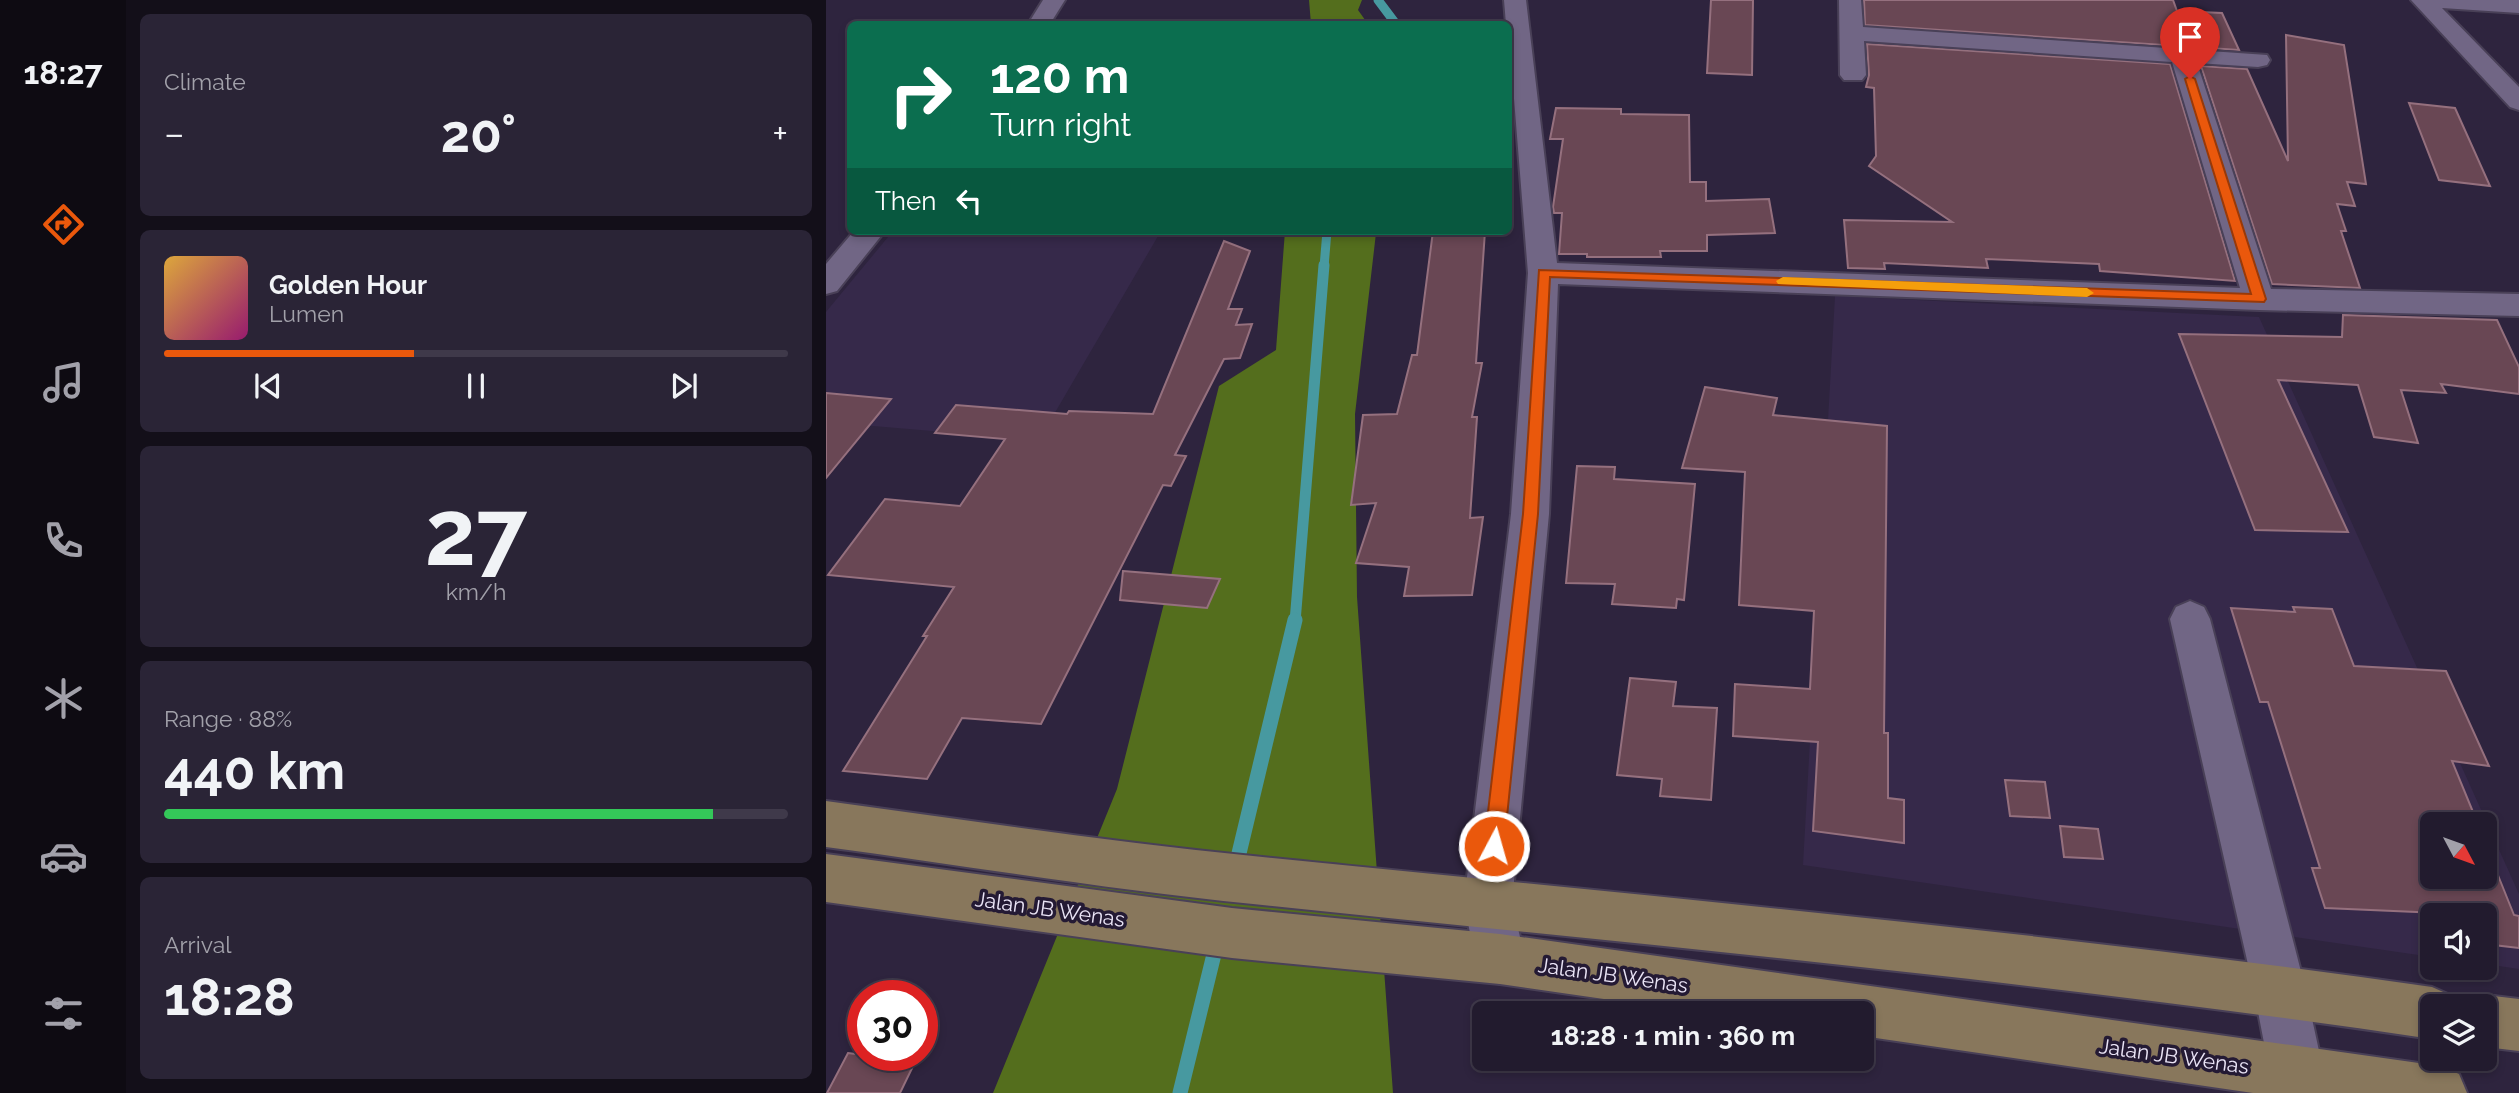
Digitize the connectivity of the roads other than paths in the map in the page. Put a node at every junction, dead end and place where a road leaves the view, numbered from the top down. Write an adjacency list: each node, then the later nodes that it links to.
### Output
1 (1054, 0): 6 (street)
2 (1515, 0): 13 (street)
3 (1850, 0): 7 (street)
4 (2425, 0): 5 (street); 11 (street)
5 (2519, 6)
6 (1041, 21)
7 (1852, 33): 8 (street); 10 (street)
8 (2182, 55): 9 (street); 15 (street)
9 (2258, 60)
10 (1853, 75)
11 (2519, 102)
12 (867, 235): 14 (street)
13 (1544, 273): 15 (street); 22 (street)
14 (826, 284)
15 (2259, 299): 16 (street)
16 (2519, 305)
17 (2190, 619): 24 (street)
18 (826, 824): 19 (main road)
19 (920, 835): 21 (main road); 22 (main road)
20 (826, 878): 21 (main road, Jalan JB Wenas)
21 (890, 886): 23 (main road, Jalan JB Wenas)
22 (1488, 902): 23 (street); 24 (main road)
23 (1500, 959): 28 (main road, Jalan JB Wenas)
24 (2280, 991): 25 (main road); 28 (street)
25 (2420, 1011)
26 (2497, 1023): 27 (main road)
27 (2519, 1026)
28 (2297, 1074): 29 (main road, Jalan JB Wenas)
29 (2440, 1093)

